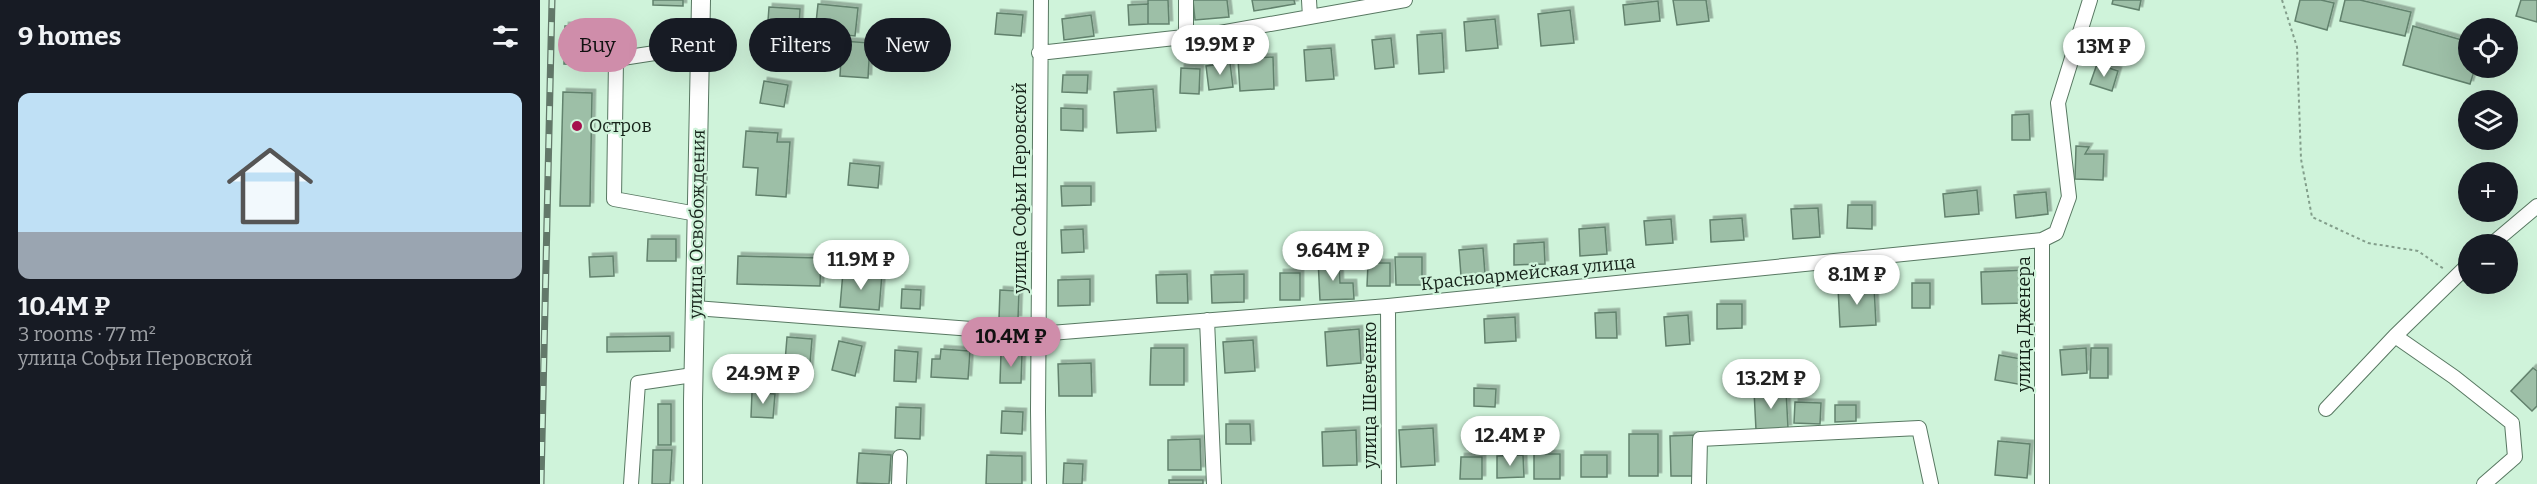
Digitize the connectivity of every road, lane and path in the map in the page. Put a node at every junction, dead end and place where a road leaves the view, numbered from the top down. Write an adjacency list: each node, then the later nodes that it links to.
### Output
1 (700, 0): 9 (main road, улица Освобождения)
2 (1041, 0): 11 (street, улица Софьи Перовской)
3 (1186, 0): 10 (street)
4 (1309, 0): 8 (street)
5 (1405, 0): 8 (street)
6 (2090, 0): 17 (street, улица Дженера)
7 (2282, 0): 19 (path)
8 (1310, 17): 10 (street)
9 (700, 18)
10 (1186, 37): 11 (street)
11 (1039, 53): 23 (street, улица Софьи Перовской)
12 (649, 54): 15 (street)
13 (700, 72): 15 (main road, улица Освобождения)
14 (2537, 206): 16 (street)
15 (697, 214): 21 (main road, улица Освобождения)
16 (2504, 234)
17 (2042, 240): 20 (street, Красноармейская улица); 36 (street, улица Дженера)
18 (2458, 273): 19 (street)
19 (2454, 276): 24 (street)
20 (1388, 306): 22 (street, Красноармейская улица); 33 (street, улица Шевченко)
21 (695, 308): 23 (street, Красноармейская улица); 25 (main road, улица Освобождения)
22 (1207, 320): 23 (street, Красноармейская улица); 32 (street)
23 (1038, 334): 31 (street, улица Софьи Перовской)
24 (2395, 336): 26 (street); 37 (street)
25 (693, 375): 28 (street); 29 (main road, улица Освобождения)
26 (2326, 409)
27 (900, 457): 30 (street)
28 (631, 484)
29 (693, 484)
30 (899, 484)
31 (1039, 484)
32 (1214, 484)
33 (1389, 484)
34 (1699, 484): 35 (street)
35 (1931, 484)
36 (2042, 484)
37 (2484, 484)

